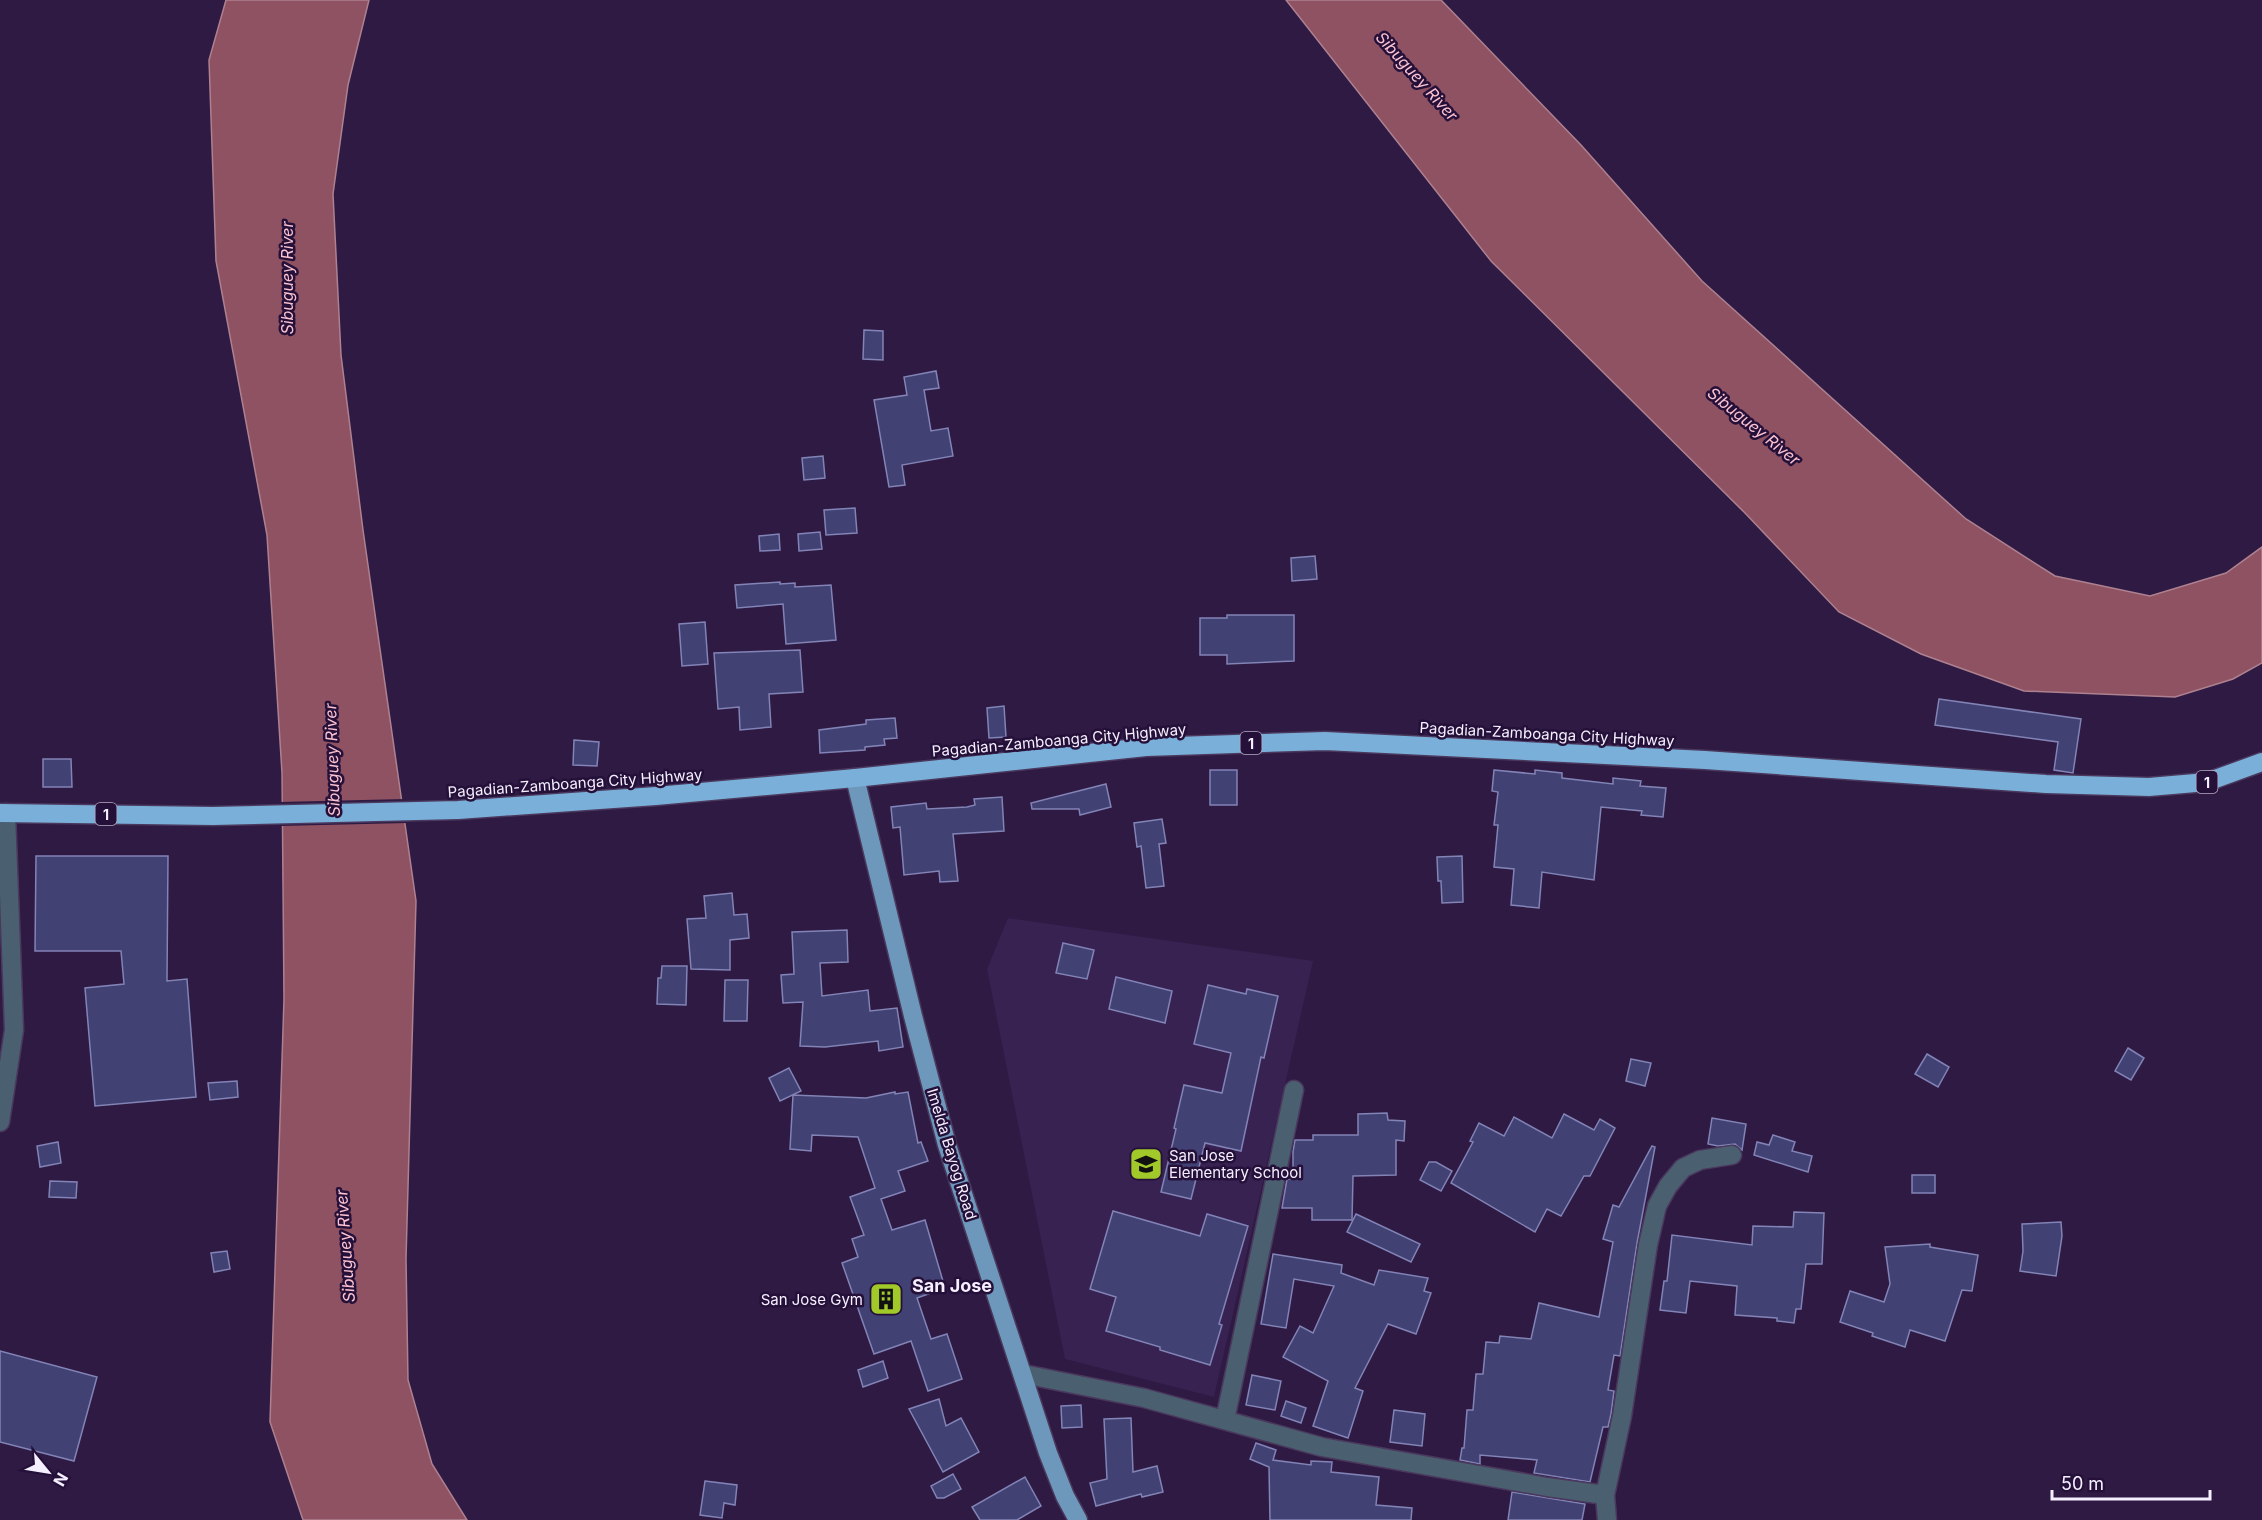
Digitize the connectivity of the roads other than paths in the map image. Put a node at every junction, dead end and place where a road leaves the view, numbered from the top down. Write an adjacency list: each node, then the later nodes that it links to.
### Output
1 (2262, 762): 2 (highway, Pagadian-Zamboanga City Highway / 1)
2 (855, 778): 3 (highway, Pagadian-Zamboanga City Highway / 1); 7 (main road, Imelda Bayog Road)
3 (3, 813): 5 (street)
4 (1294, 1090): 8 (street)
5 (0, 1122)
6 (1732, 1155): 9 (street)
7 (1023, 1374): 8 (street); 10 (main road, Imelda Bayog Road)
8 (1225, 1420): 9 (street)
9 (1605, 1495): 11 (street)
10 (1078, 1520)
11 (1607, 1520)

